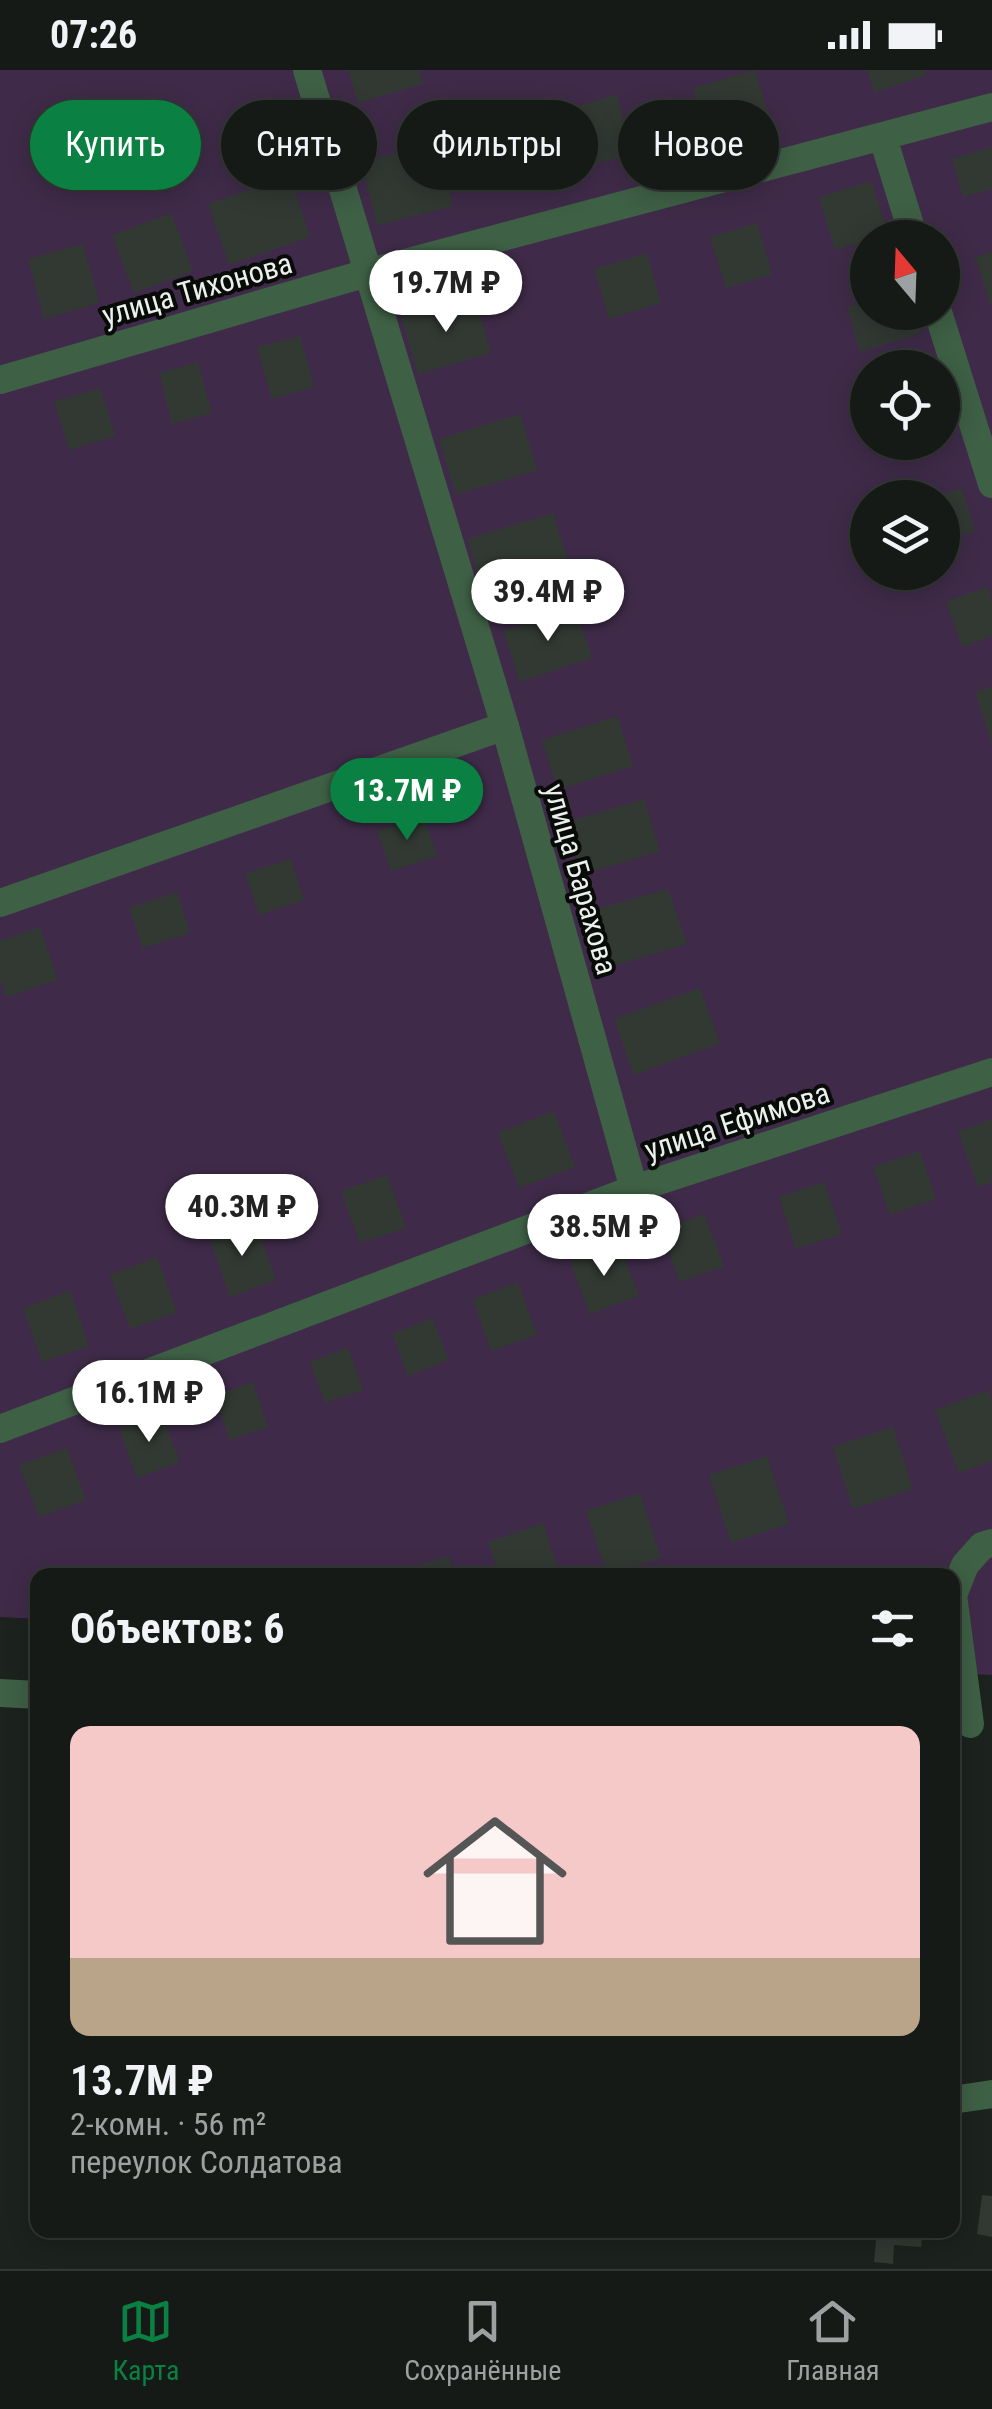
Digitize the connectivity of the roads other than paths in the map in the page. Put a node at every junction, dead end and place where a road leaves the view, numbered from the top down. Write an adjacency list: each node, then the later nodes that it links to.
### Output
1 (307, 70): 5 (street, улица Барахова)
2 (992, 107): 3 (street, улица Тихонова)
3 (883, 138): 4 (street); 5 (street, улица Тихонова)
4 (908, 220)
5 (367, 273): 7 (street, улица Тихонова); 9 (street, улица Барахова)
6 (944, 330): 8 (street)
7 (0, 380)
8 (992, 484)
9 (505, 726): 10 (street); 12 (street, улица Барахова)
10 (0, 903)
11 (992, 1072): 12 (street, улица Ефимова)
12 (634, 1189): 13 (street, улица Ефимова)
13 (0, 1429)
14 (992, 1543): 15 (street)
15 (960, 1579)
16 (960, 1641): 19 (street)
17 (0, 1693): 18 (street)
18 (30, 1695)
19 (971, 1726)
20 (992, 2094): 21 (street)
21 (960, 2099)

